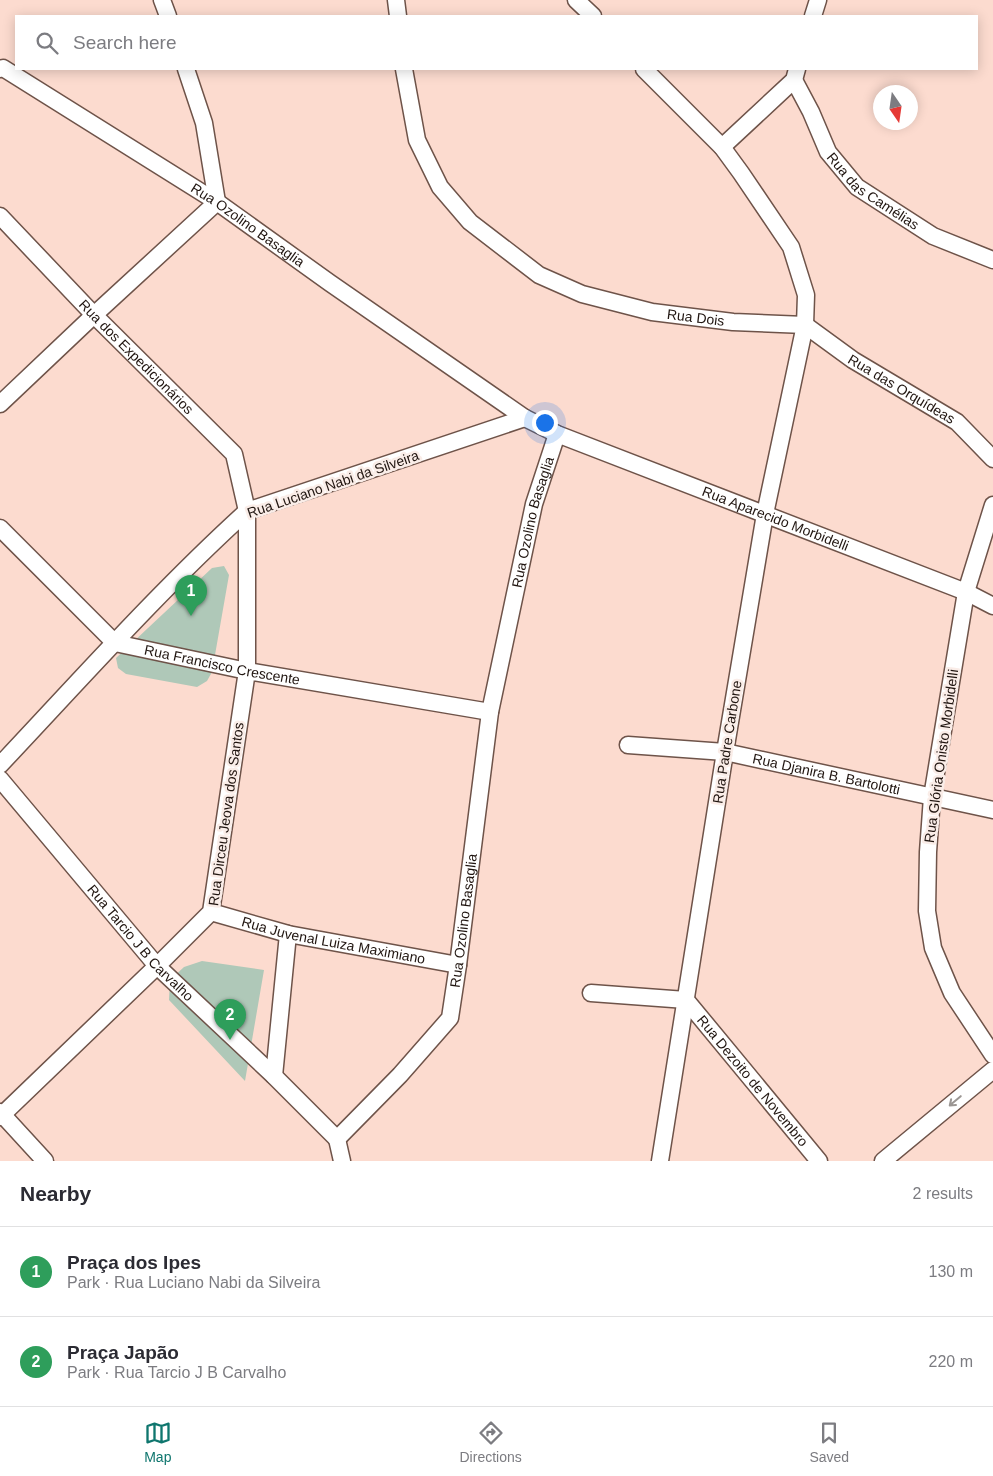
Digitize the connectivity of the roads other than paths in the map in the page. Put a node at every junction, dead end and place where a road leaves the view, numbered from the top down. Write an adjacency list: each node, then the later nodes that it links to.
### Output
1 (162, 0): 5 (street)
2 (396, 0): 6 (street)
3 (576, 0): 7 (street)
4 (818, 0): 8 (street)
5 (168, 15)
6 (398, 15)
7 (591, 15)
8 (813, 15)
9 (0, 69): 15 (street, Rua Ozolino Basaglia)
10 (186, 70): 15 (street)
11 (404, 70): 19 (street, Rua Dois)
12 (645, 70): 14 (street)
13 (795, 74): 14 (street); 17 (street, Rua das Camélias)
14 (722, 147): 19 (street)
15 (217, 202): 18 (street); 21 (street, Rua Ozolino Basaglia)
16 (0, 216): 18 (street, Rua dos Expedicionários)
17 (993, 260)
18 (94, 315): 20 (street); 25 (street, Rua dos Expedicionários)
19 (805, 325): 23 (street, Rua das Orquídeas); 26 (street, Rua Padre Carbone)
20 (0, 404)
21 (525, 418): 22 (street, Rua Ozolino Basaglia); 25 (street, Rua Luciano Nabi da Silveira)
22 (557, 434): 26 (street, Rua Aparecido Morbidelli); 32 (street, Rua Ozolino Basaglia)
23 (993, 459)
24 (993, 505): 28 (street, Rua Glória Onisto Morbidelli)
25 (247, 511): 30 (street, Rua Luciano Nabi da Silveira); 31 (street, Rua Dirceu Jeova dos Santos)
26 (765, 514): 28 (street, Rua Aparecido Morbidelli); 34 (street, Rua Padre Carbone)
27 (0, 528): 30 (street)
28 (966, 592): 29 (street, Rua Aparecido Morbidelli); 37 (street, Rua Glória Onisto Morbidelli)
29 (993, 606)
30 (115, 643): 31 (street, Rua Francisco Crescente); 35 (street, Rua Luciano Nabi da Silveira)
31 (247, 671): 32 (street, Rua Francisco Crescente); 39 (street, Rua Dirceu Jeova dos Santos)
32 (490, 712): 41 (street, Rua Ozolino Basaglia)
33 (628, 745): 34 (street, Rua Djanira B. Bartolotti)
34 (725, 752): 37 (street, Rua Djanira B. Bartolotti); 44 (street, Rua Padre Carbone)
35 (0, 765)
36 (0, 779): 42 (street, Rua Tarcio J B Carvalho)
37 (932, 797): 38 (street, Rua Djanira B. Bartolotti); 45 (street, Rua Glória Onisto Morbidelli)
38 (993, 810)
39 (211, 912): 40 (street, Rua Juvenal Luiza Maximiano); 42 (street, Rua Dirceu Jeova dos Santos)
40 (288, 934): 41 (street, Rua Juvenal Luiza Maximiano); 47 (street)
41 (458, 965): 49 (street, Rua Ozolino Basaglia)
42 (158, 966): 47 (street, Rua Tarcio J B Carvalho); 48 (street, Rua Dirceu Jeova dos Santos)
43 (591, 993): 44 (street)
44 (686, 1000): 53 (street, Rua Padre Carbone); 54 (street, Rua Dezoito de Novembro)
45 (993, 1055)
46 (993, 1070): 55 (street, one-way to 55)
47 (274, 1076): 49 (street, Rua Tarcio J B Carvalho)
48 (1, 1115): 50 (street)
49 (337, 1139): 51 (street); 52 (street)
50 (44, 1161)
51 (331, 1161)
52 (342, 1161)
53 (660, 1161)
54 (819, 1161)
55 (883, 1161)

